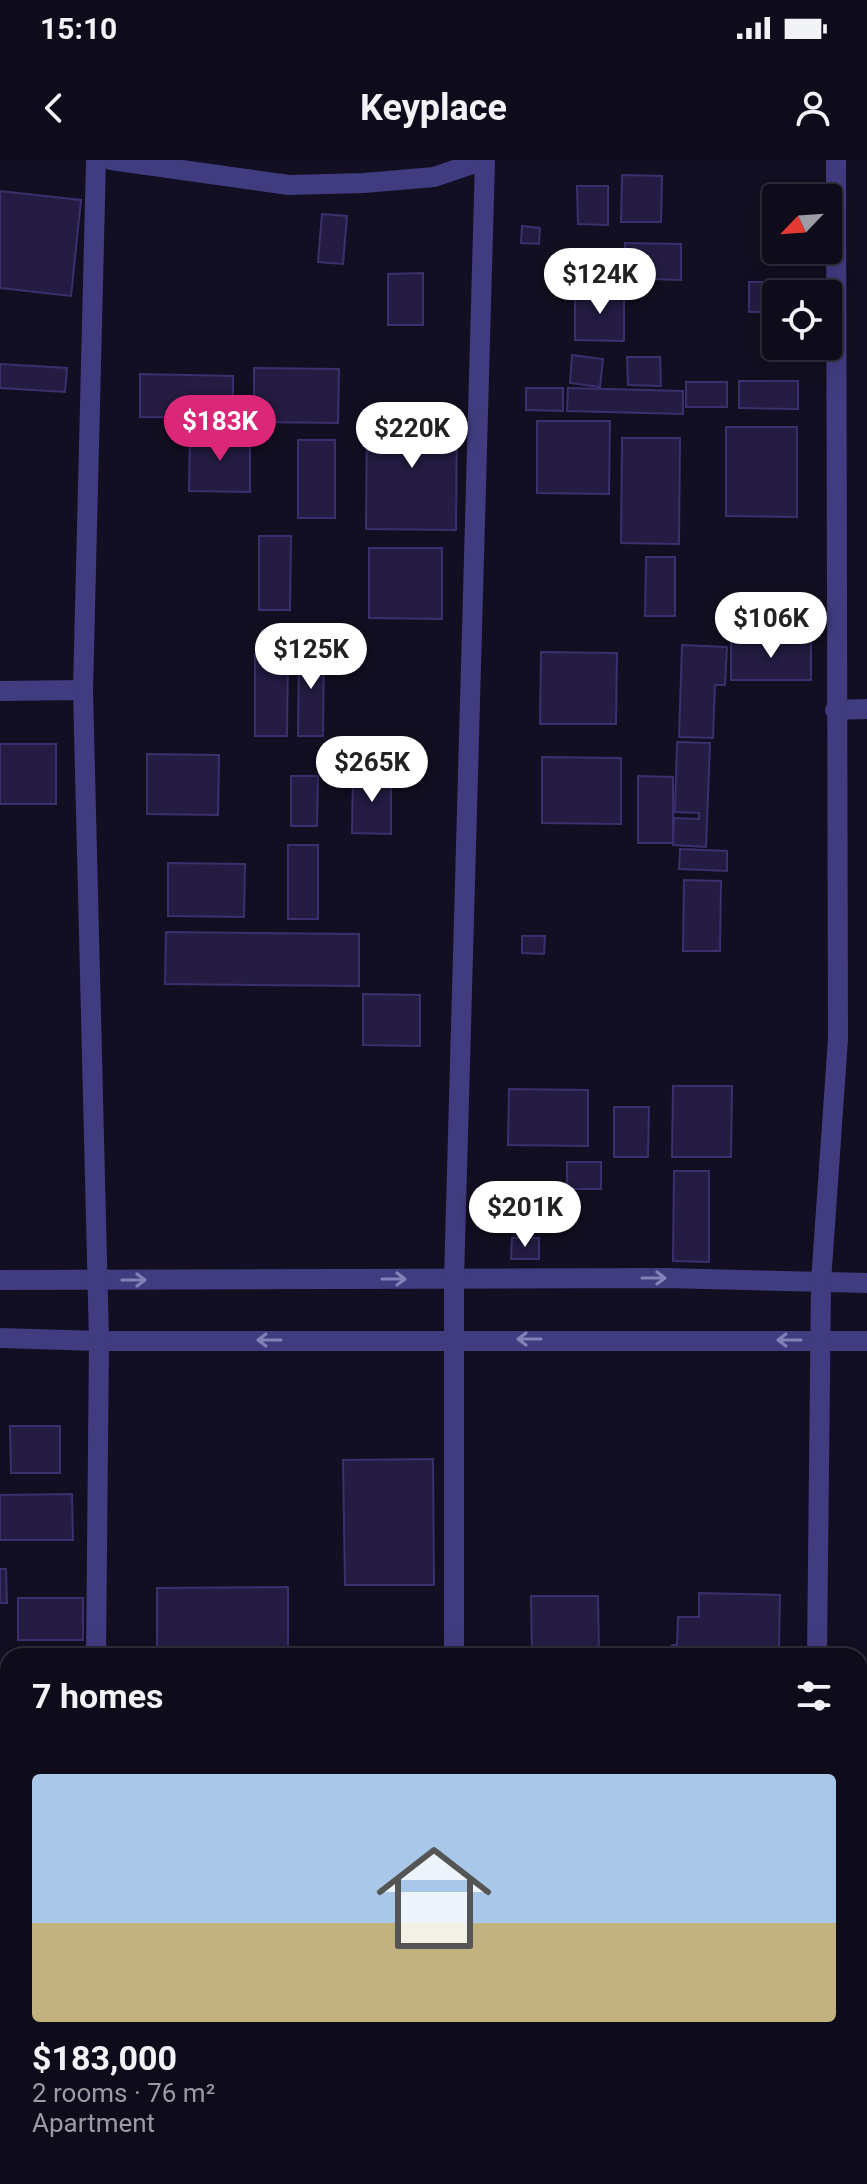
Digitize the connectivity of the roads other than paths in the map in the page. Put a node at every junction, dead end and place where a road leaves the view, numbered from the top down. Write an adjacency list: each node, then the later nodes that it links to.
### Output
1 (96, 160): 5 (street)
2 (111, 160): 3 (street)
3 (484, 160): 9 (street)
4 (836, 160): 8 (street)
5 (83, 690): 6 (street); 11 (street)
6 (0, 691)
7 (867, 709): 8 (street)
8 (835, 710): 12 (street)
9 (454, 1279): 11 (street, one-way to 9); 12 (street, one-way to 12); 15 (street)
10 (0, 1280): 11 (street)
11 (98, 1280): 17 (street)
12 (821, 1282): 13 (street); 16 (street)
13 (867, 1283)
14 (0, 1338): 17 (street)
15 (455, 1339): 16 (street, one-way to 15); 17 (street, one-way to 17); 20 (street)
16 (820, 1340): 18 (street); 21 (street)
17 (99, 1341): 19 (street)
18 (867, 1341)
19 (96, 1648)
20 (454, 1648)
21 (817, 1648)

